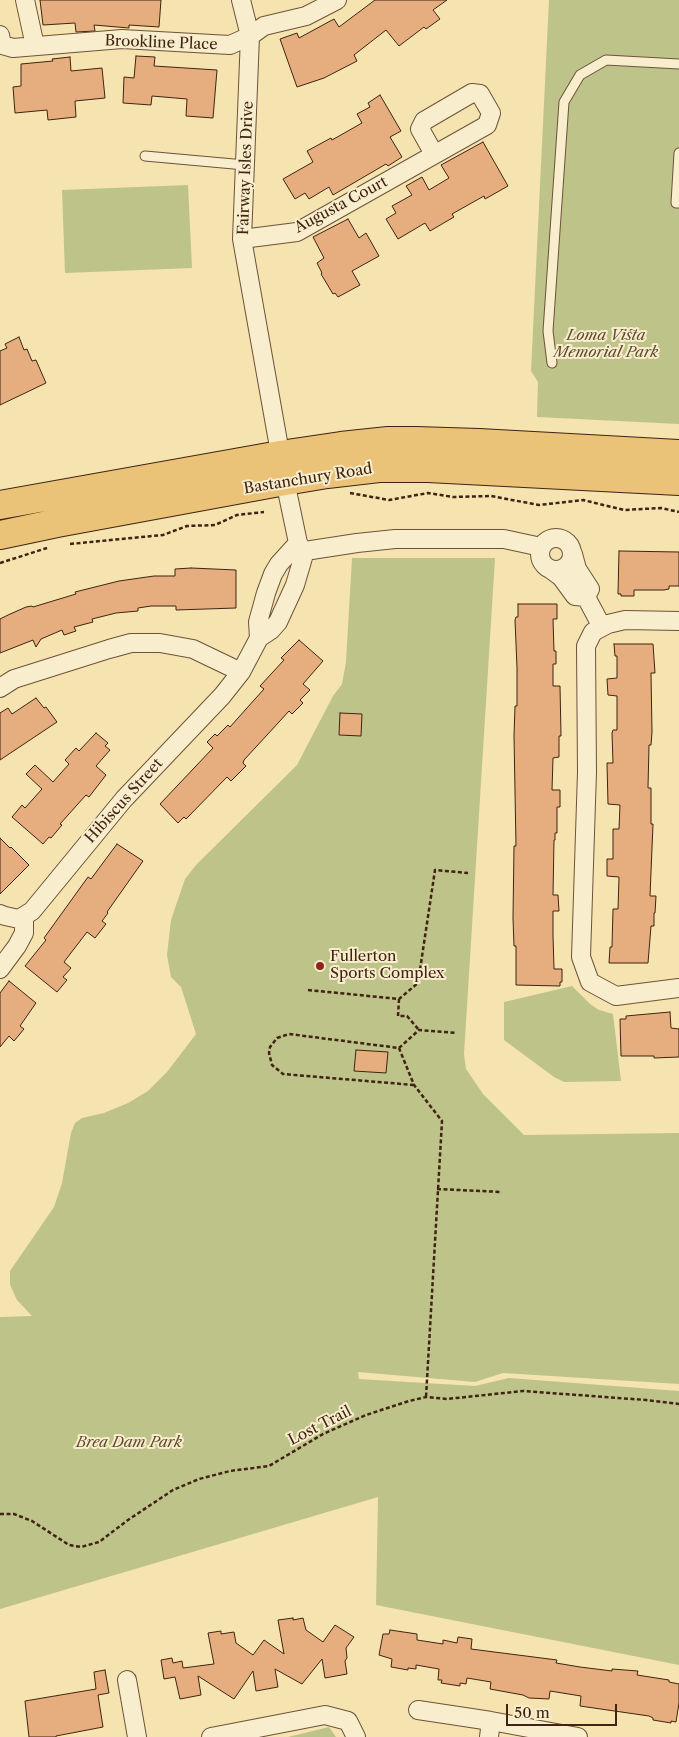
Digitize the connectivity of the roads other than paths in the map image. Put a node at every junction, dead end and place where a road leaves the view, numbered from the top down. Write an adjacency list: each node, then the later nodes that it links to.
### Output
1 (25, 0): 6 (street)
2 (241, 0): 5 (street, Fairway Isles Drive)
3 (337, 0): 5 (street, Brookline Place)
4 (0, 36): 6 (street, Brookline Place)
5 (250, 36): 6 (street, Brookline Place); 11 (street, Fairway Isles Drive)
6 (35, 46)
7 (679, 64): 14 (lane)
8 (679, 153): 12 (lane)
9 (434, 154): 13 (street, Augusta Court)
10 (145, 156): 11 (lane)
11 (245, 165): 13 (street, Fairway Isles Drive)
12 (679, 203)
13 (242, 239): 16 (street, Fairway Isles Drive)
14 (552, 363)
15 (679, 454): 16 (main road, Bastanchury Road)
16 (282, 468): 17 (main road, Bastanchury Road); 18 (main road, Bastanchury Road); 19 (main road, Bastanchury Road); 20 (street, Fairway Isles Drive)
17 (679, 481)
18 (0, 505)
19 (0, 535)
20 (302, 547): 21 (street); 24 (street, Hibiscus Street); 26 (street, Hibiscus Street)
21 (541, 547): 22 (street); 23 (street)
22 (573, 554): 23 (street); 25 (street)
23 (550, 569): 25 (street)
24 (266, 594): 26 (street); 29 (street, Hibiscus Street)
25 (586, 597): 28 (street)
26 (287, 603): 29 (street, Hibiscus Street)
27 (679, 621): 28 (street)
28 (602, 627): 35 (street)
29 (258, 638): 30 (street, Hibiscus Street)
30 (241, 672): 31 (street); 33 (street, Hibiscus Street)
31 (0, 688)
32 (0, 914): 33 (street)
33 (24, 916): 34 (street)
34 (0, 969)
35 (679, 988)
36 (127, 1680): 39 (street)
37 (418, 1710): 38 (street)
38 (490, 1729): 42 (street)
39 (137, 1737)
40 (211, 1737): 41 (street)
41 (356, 1737)
42 (578, 1737)

